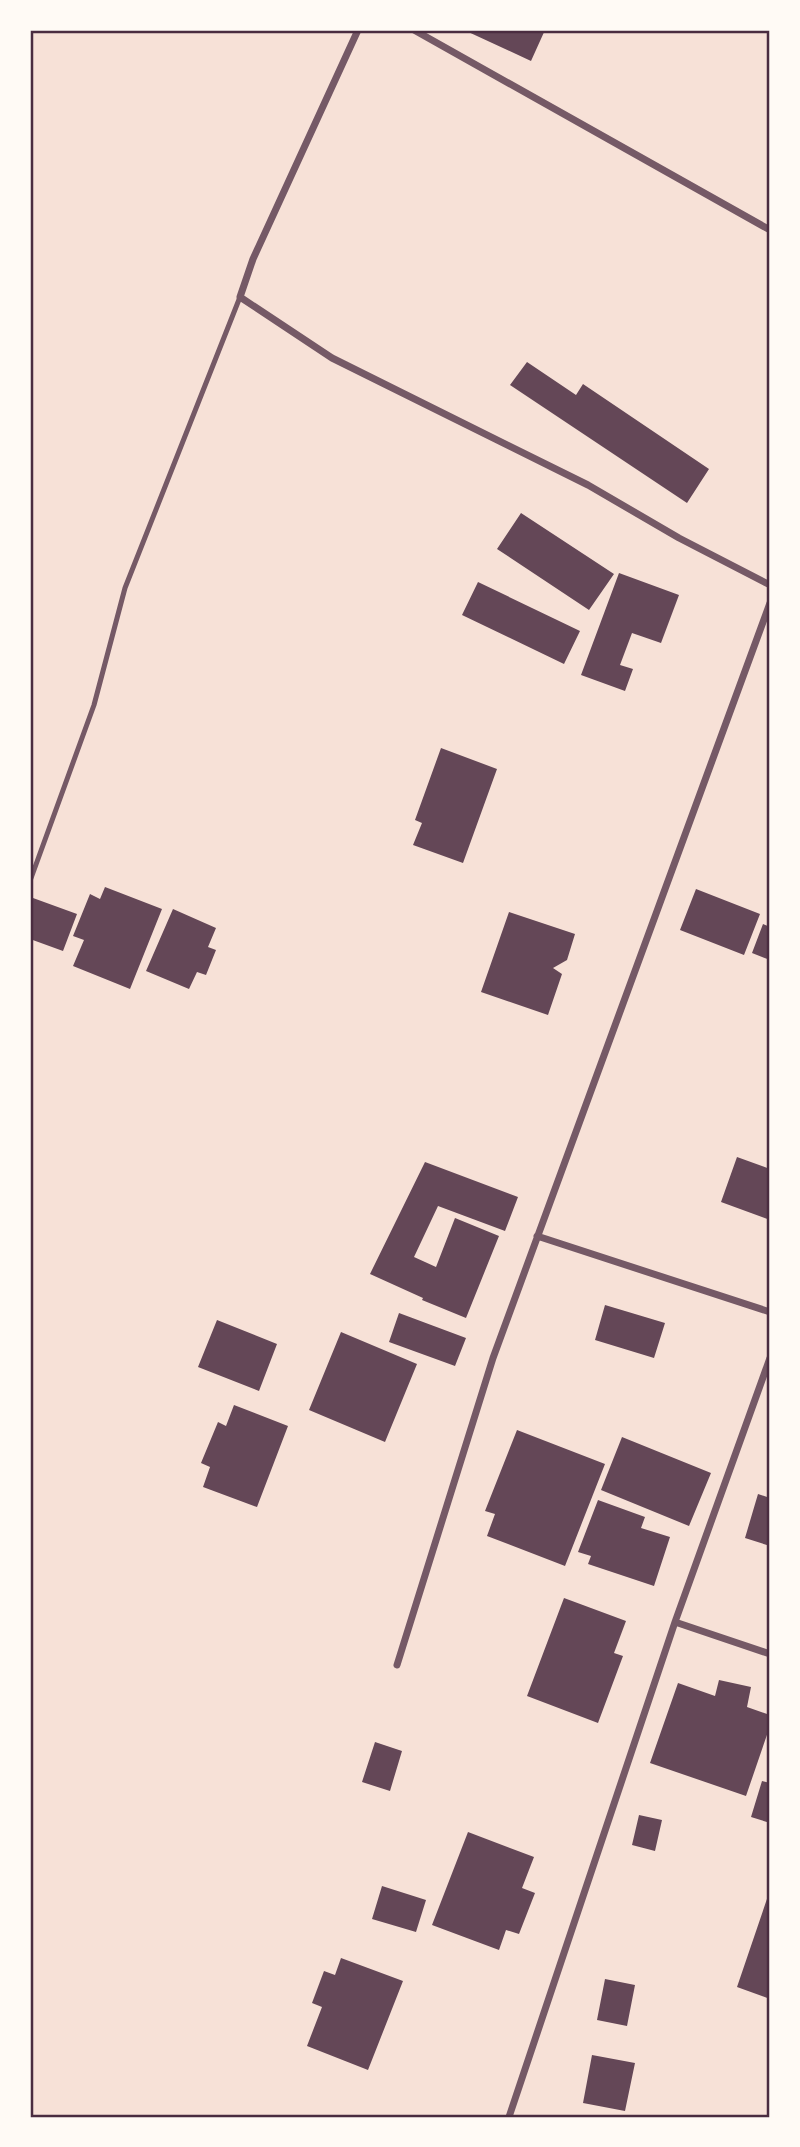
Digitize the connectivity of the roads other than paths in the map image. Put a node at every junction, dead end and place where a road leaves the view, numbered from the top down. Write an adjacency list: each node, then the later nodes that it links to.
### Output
1 (358, 30): 4 (street)
2 (414, 30): 3 (street)
3 (770, 230)
4 (240, 297): 5 (street); 7 (lane)
5 (770, 585)
6 (770, 603): 8 (street)
7 (30, 881)
8 (537, 1236): 9 (street); 13 (street)
9 (770, 1312)
10 (770, 1358): 11 (street)
11 (675, 1622): 12 (street); 14 (street)
12 (770, 1654)
13 (397, 1665)
14 (509, 2117)

